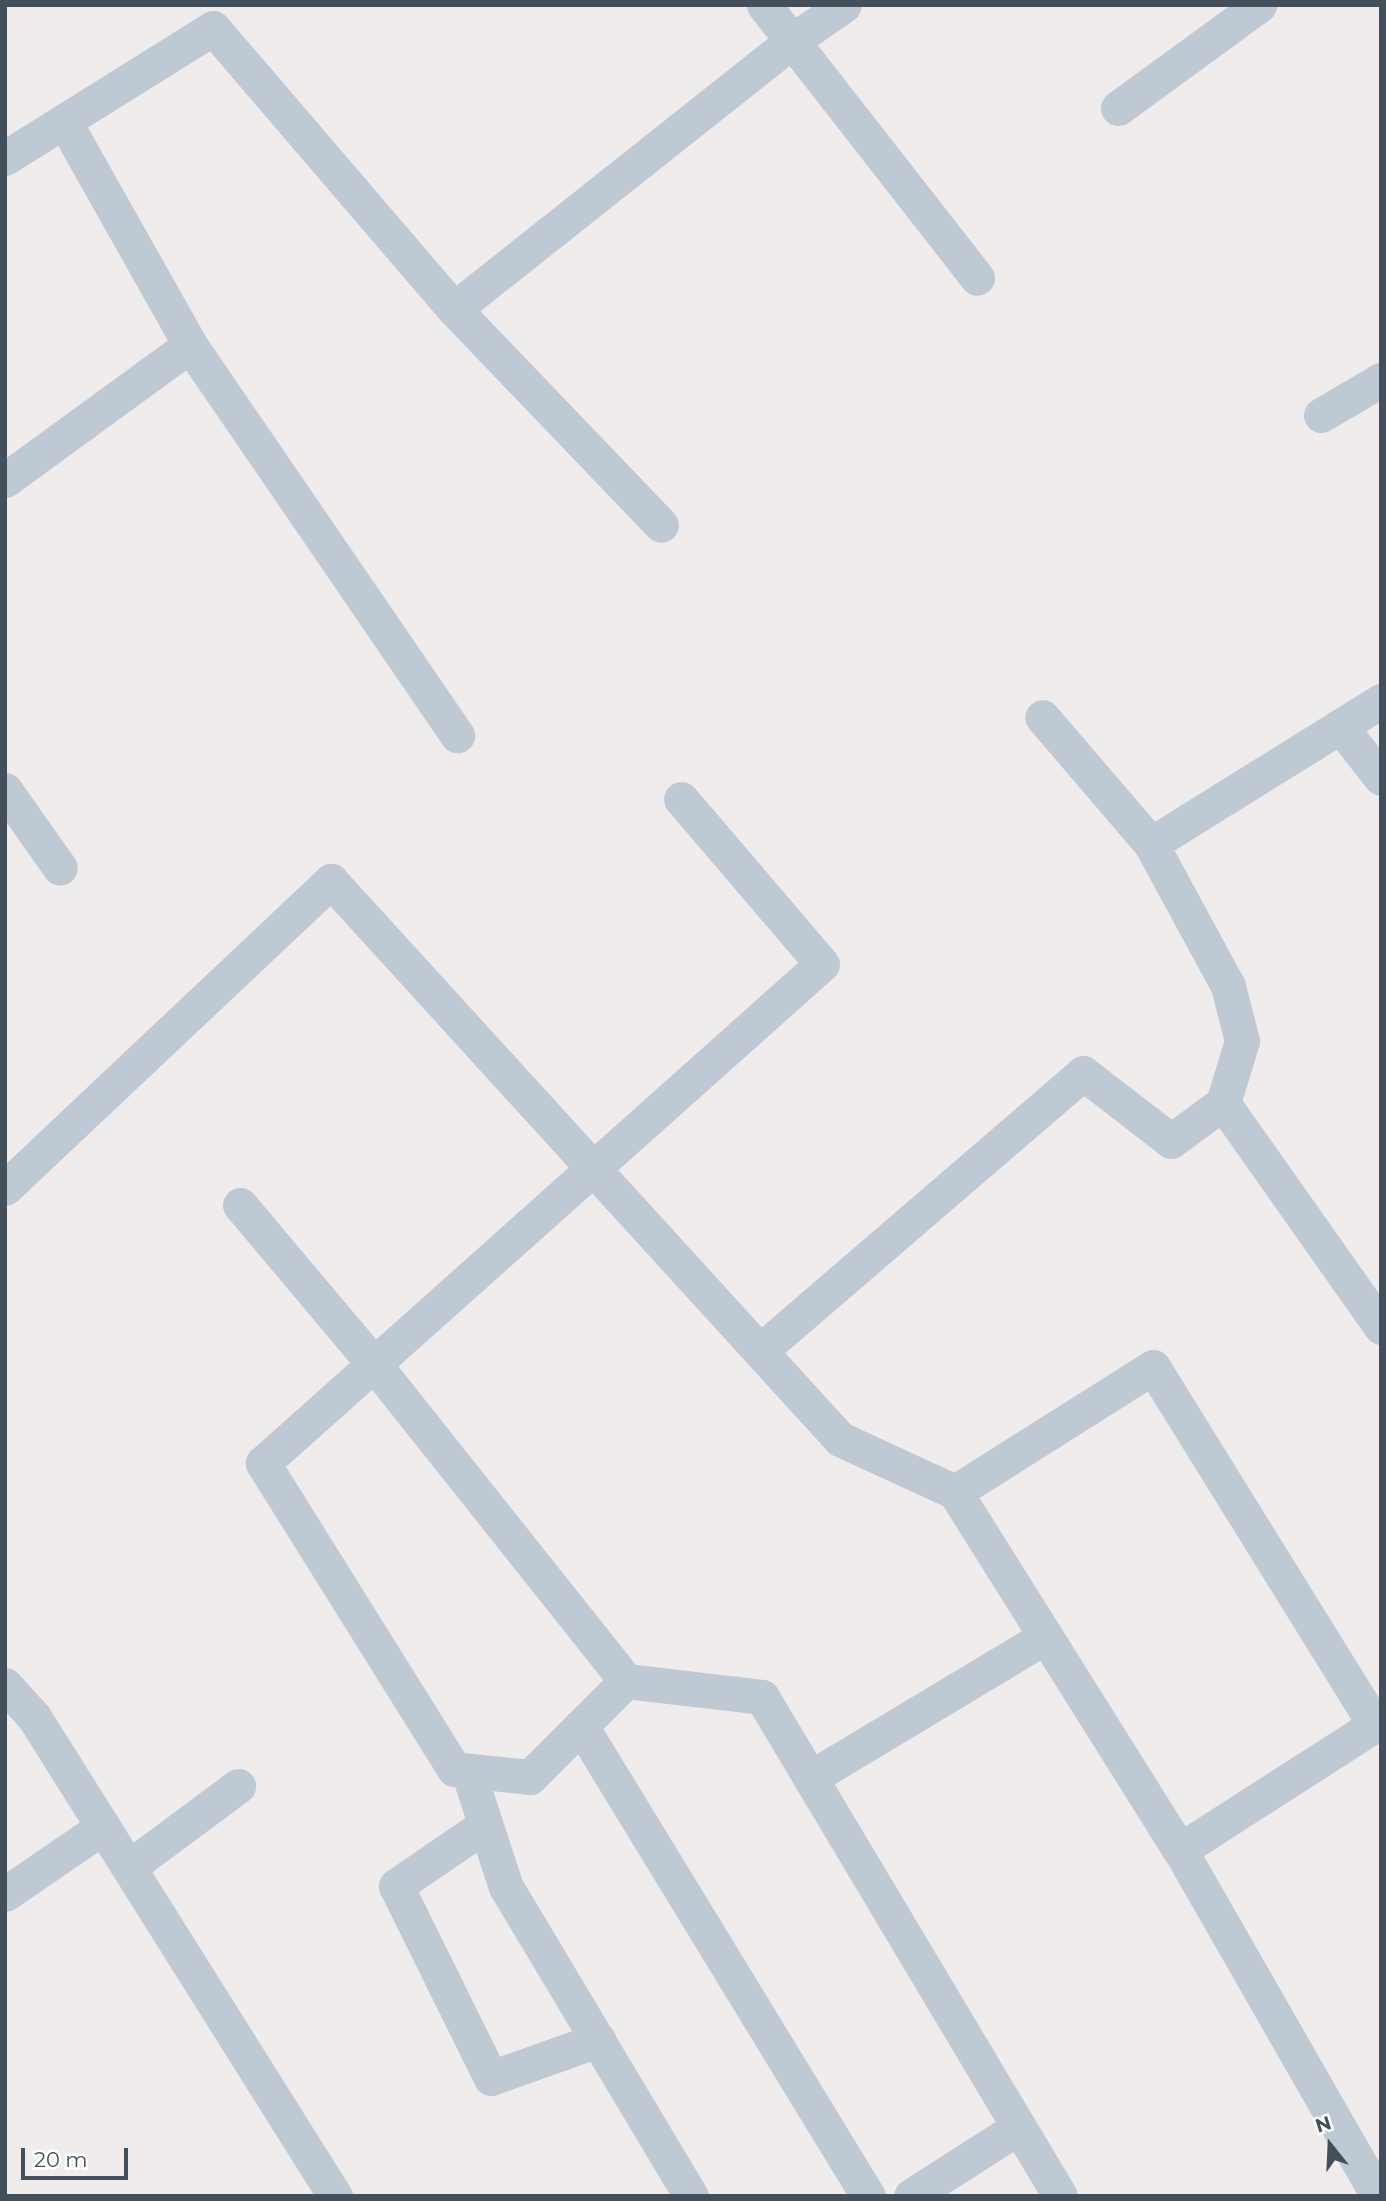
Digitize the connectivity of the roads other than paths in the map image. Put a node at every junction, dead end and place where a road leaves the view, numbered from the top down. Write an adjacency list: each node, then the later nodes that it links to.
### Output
1 (764, 5): 5 (street)
2 (844, 5): 5 (street)
3 (1259, 5): 6 (street)
4 (206, 17): 7 (street); 10 (street)
5 (792, 41): 9 (street); 10 (street)
6 (1118, 108)
7 (64, 121): 8 (street); 11 (street)
8 (5, 158)
9 (977, 278)
10 (454, 309): 15 (street)
11 (190, 345): 14 (street); 19 (street)
12 (1381, 380): 13 (street)
13 (1321, 415)
14 (5, 480)
15 (661, 525)
16 (1381, 701): 18 (street)
17 (1042, 717): 23 (street)
18 (1340, 726): 20 (street); 23 (street)
19 (457, 735)
20 (1381, 778)
21 (5, 790): 24 (street)
22 (681, 799): 26 (street)
23 (1151, 844): 25 (street)
24 (60, 868)
25 (1223, 1103): 29 (street); 30 (street)
26 (593, 1168): 27 (street); 30 (street); 31 (street)
27 (5, 1188)
28 (240, 1205): 31 (street)
29 (1381, 1327)
30 (760, 1351): 32 (street)
31 (374, 1363): 34 (street); 38 (street)
32 (955, 1492): 33 (street); 36 (street)
33 (1046, 1636): 39 (street); 43 (street)
34 (626, 1681): 37 (street); 39 (street)
35 (5, 1685): 42 (street)
36 (1378, 1723): 43 (street)
37 (581, 1726): 38 (street); 50 (street)
38 (468, 1771): 41 (street)
39 (810, 1777): 47 (street)
40 (238, 1786): 44 (street)
41 (485, 1825): 46 (street); 46 (street)
42 (103, 1827): 44 (street); 45 (street)
43 (1180, 1850): 53 (street)
44 (129, 1867): 48 (street)
45 (5, 1894)
46 (598, 2040): 49 (street)
47 (1019, 2127): 51 (street); 52 (street)
48 (335, 2196)
49 (691, 2196)
50 (868, 2196)
51 (911, 2196)
52 (1060, 2196)
53 (1378, 2196)

